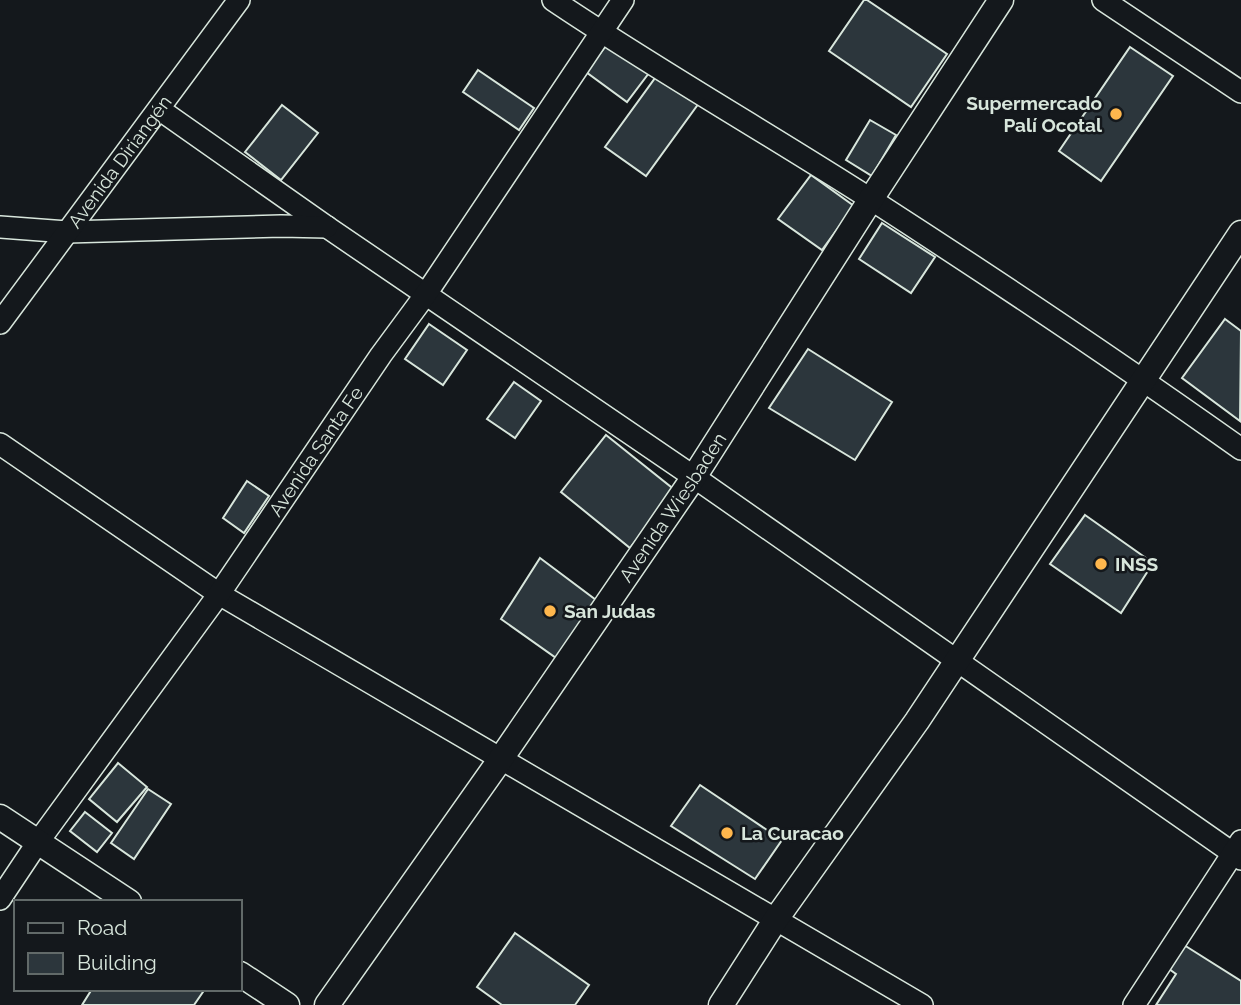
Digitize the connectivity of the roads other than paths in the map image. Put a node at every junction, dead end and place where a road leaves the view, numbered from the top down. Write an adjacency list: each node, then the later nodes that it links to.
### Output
1 (239, 0): 8 (street, Avenida Diriangén)
2 (553, 0): 6 (street)
3 (624, 0): 6 (street, Avenida Santa Fe)
4 (1001, 0): 9 (street, Avenida Wiesbaden)
5 (1103, 0): 7 (street)
6 (602, 33): 9 (street); 14 (street, Avenida Santa Fe)
7 (1241, 92)
8 (159, 109): 11 (street); 12 (street, Avenida Diriangén)
9 (871, 199): 16 (street); 19 (street, Avenida Wiesbaden)
10 (0, 227): 12 (street)
11 (327, 227): 12 (street); 14 (street)
12 (68, 232): 15 (street, Avenida Diriangén)
13 (1241, 233): 16 (street)
14 (426, 294): 19 (street); 20 (street, Avenida Santa Fe)
15 (0, 323)
16 (1143, 380): 18 (street); 21 (street)
17 (0, 444): 20 (street)
18 (1241, 449)
19 (694, 477): 21 (street); 22 (street, Avenida Wiesbaden)
20 (219, 594): 22 (street); 24 (street, Avenida Santa Fe)
21 (958, 660): 25 (street); 28 (street)
22 (500, 760): 28 (street); 31 (street, Avenida Wiesbaden)
23 (0, 817): 24 (street)
24 (38, 842): 26 (street, Avenida Santa Fe); 27 (street)
25 (1238, 851): 34 (street)
26 (0, 899)
27 (126, 900)
28 (776, 919): 32 (street); 33 (street)
29 (242, 975): 30 (street)
30 (287, 1005)
31 (327, 1005)
32 (722, 1005)
33 (922, 1005)
34 (1134, 1005)

